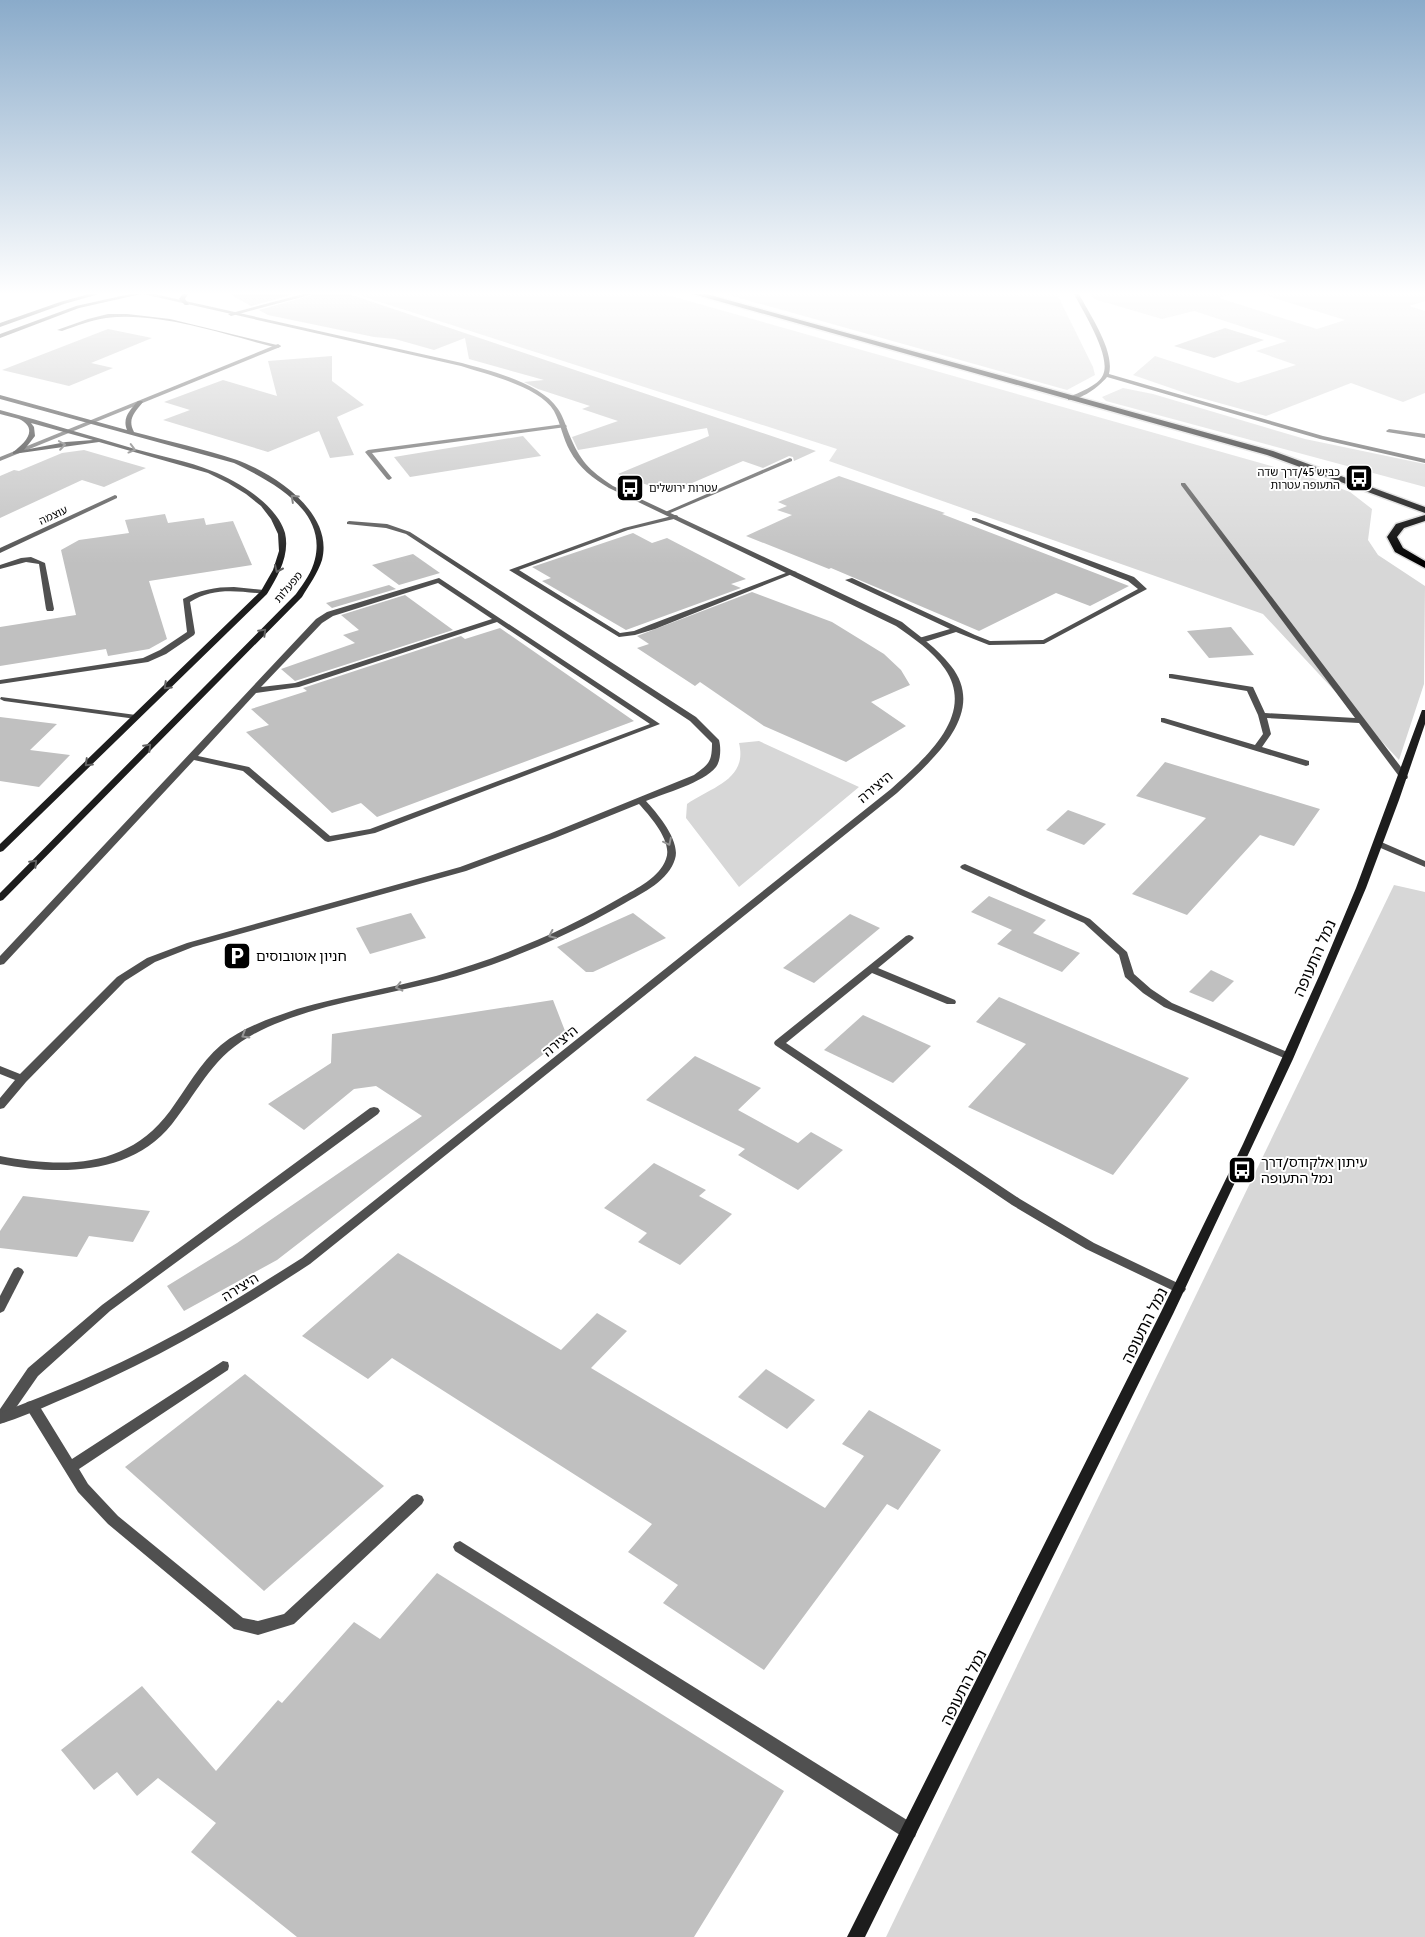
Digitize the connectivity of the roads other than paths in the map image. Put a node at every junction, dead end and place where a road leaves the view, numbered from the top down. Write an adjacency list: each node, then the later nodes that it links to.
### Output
1 (188, 382): 8 (street)
2 (515, 382): 12 (street, היצירה)
3 (1011, 382): 7 (highway)
4 (1099, 382): 7 (street)
5 (1131, 382): 21 (street)
6 (0, 397): 11 (street, מפעלות)
7 (1070, 399): 24 (highway)
8 (140, 402): 11 (street); 15 (street)
9 (0, 412): 10 (street, מפעלות)
10 (21, 418): 13 (street, מפעלות); 18 (street)
11 (92, 422): 13 (street); 15 (street, מפעלות)
12 (564, 426): 22 (street); 28 (street, היצירה)
13 (69, 431): 17 (street, מפעלות); 18 (street)
14 (1389, 431): 16 (street)
15 (131, 432): 62 (street, מפעלות, one-way to 15)
16 (1425, 436)
17 (110, 443): 18 (street, one-way to 17); 39 (street, מפעלות, one-way to 39)
18 (15, 453): 19 (street)
19 (0, 460)
20 (790, 460): 28 (street)
21 (1425, 460)
22 (389, 478)
23 (1183, 484): 52 (street)
24 (1375, 492): 26 (highway); 27 (highway); 33 (highway)
25 (115, 497): 34 (street, עוצמה)
26 (1425, 502)
27 (1425, 510)
28 (666, 513): 29 (street, היצירה)
29 (676, 517): 37 (street, היצירה); 37 (street)
30 (1425, 518): 33 (highway)
31 (974, 519): 42 (street)
32 (350, 523): 57 (street)
33 (1406, 523): 35 (highway)
34 (0, 551)
35 (1424, 565)
36 (0, 567): 40 (street)
37 (793, 572): 43 (street, היצירה)
38 (849, 580): 42 (street)
39 (264, 592): 45 (street); 50 (street, מפעלות, one-way to 50)
40 (50, 609)
41 (498, 619): 46 (street); 46 (street); 54 (street)
42 (956, 630): 43 (street)
43 (922, 640): 77 (street, היצירה)
44 (1172, 676): 49 (street)
45 (0, 682)
46 (254, 691): 54 (street)
47 (4, 699): 50 (street)
48 (1425, 712): 56 (street, נמל התעופה)
49 (1262, 715): 52 (street); 53 (street)
50 (136, 716): 59 (street, מפעלות, one-way to 59)
51 (1164, 720): 53 (street)
52 (1361, 721): 56 (street)
53 (1258, 747): 55 (street)
54 (192, 757): 64 (street)
55 (1306, 762)
56 (1404, 777): 58 (street, נמל התעופה)
57 (641, 801): 69 (street); 72 (street, one-way to 72)
58 (1379, 844): 60 (street); 67 (street, נמל התעופה)
59 (0, 849)
60 (1425, 864)
61 (965, 867): 67 (street)
62 (0, 898)
63 (909, 938): 65 (street)
64 (0, 962)
65 (871, 969): 66 (street); 74 (street)
66 (951, 1002)
67 (1288, 1056): 74 (street, נמל התעופה)
68 (0, 1070): 69 (street)
69 (22, 1079): 70 (street)
70 (0, 1105)
71 (374, 1111): 78 (street)
72 (0, 1160)
73 (18, 1272): 75 (street)
74 (1180, 1289): 82 (street, נמל התעופה)
75 (0, 1308)
76 (223, 1366): 79 (street)
77 (32, 1406): 78 (street, היצירה); 79 (street)
78 (0, 1419)
79 (70, 1468): 80 (street)
80 (417, 1500)
81 (460, 1547): 82 (street)
82 (909, 1831): 83 (street, נמל התעופה)
83 (856, 1937)

